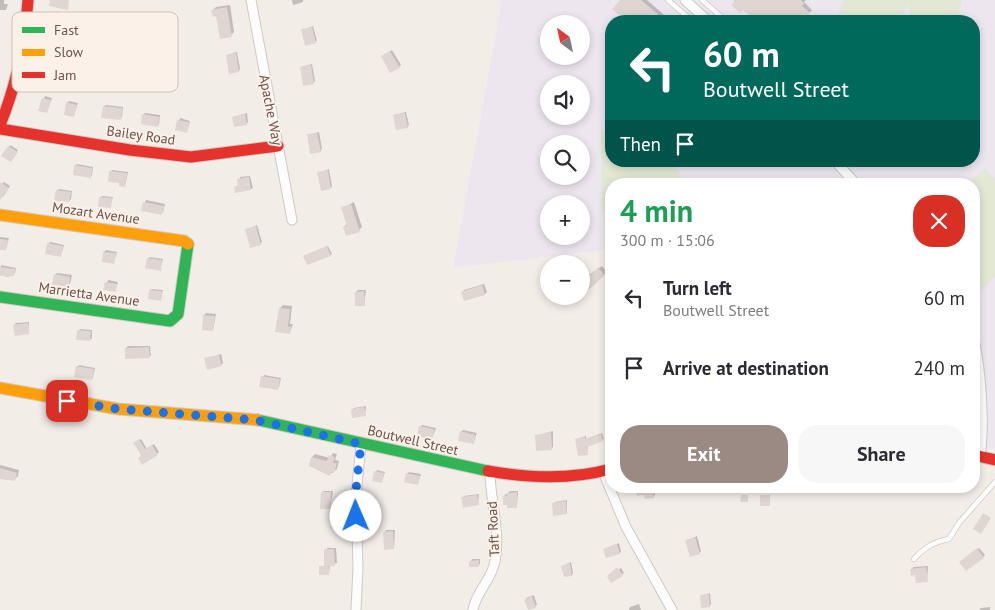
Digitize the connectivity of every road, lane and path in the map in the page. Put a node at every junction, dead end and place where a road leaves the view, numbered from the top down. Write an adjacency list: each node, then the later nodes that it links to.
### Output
1 (251, 0): 10 (street, Apache Way)
2 (668, 0): 5 (lane)
3 (685, 0): 6 (street)
4 (702, 0): 7 (lane)
5 (685, 15)
6 (701, 15)
7 (719, 15)
8 (14, 92): 9 (street)
9 (0, 127): 10 (street, Bailey Road)
10 (278, 146): 14 (street, Apache Way)
11 (840, 167): 12 (street)
12 (851, 178)
13 (0, 215): 16 (street, Mozart Avenue)
14 (292, 220)
15 (0, 297): 16 (street, Marrietta Avenue)
16 (174, 319)
17 (0, 388): 19 (street, Boutwell Street)
18 (980, 405): 20 (street)
19 (361, 444): 23 (street, Boutwell Street); 28 (street)
20 (980, 446)
21 (980, 457): 22 (street)
22 (995, 460)
23 (490, 472): 24 (street, Boutwell Street); 29 (street, Taft Road)
24 (605, 472)
25 (995, 482): 27 (lane)
26 (614, 493): 30 (street)
27 (914, 559)
28 (356, 610)
29 (473, 610)
30 (672, 610)

